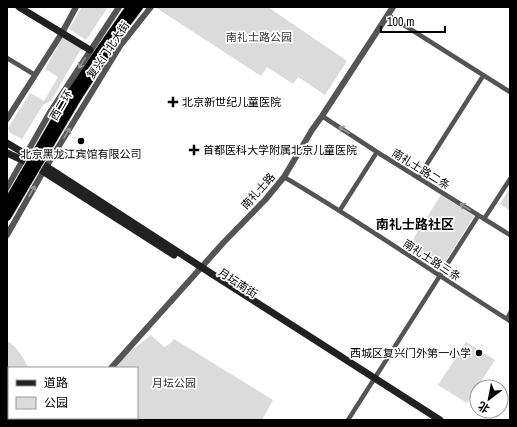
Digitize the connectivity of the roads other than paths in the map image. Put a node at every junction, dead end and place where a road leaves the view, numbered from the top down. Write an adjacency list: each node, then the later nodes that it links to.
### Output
1 (20, 7): 10 (main road)
2 (76, 7): 10 (street)
3 (130, 7): 16 (highway, 西二环)
4 (139, 7): 16 (highway, 西二环)
5 (154, 7): 8 (street, 复兴门北大街)
6 (393, 7): 9 (street, 南礼士路)
7 (119, 8): 11 (street, 复兴门北大街)
8 (149, 9): 24 (street, 复兴门北大街, one-way to 8)
9 (388, 15): 14 (street); 17 (street, 南礼士路)
10 (62, 33): 11 (main road); 13 (street)
11 (90, 50): 22 (street, 复兴门北大街, one-way to 22)
12 (7, 58): 13 (street)
13 (34, 75): 18 (street)
14 (483, 76): 15 (street); 26 (street)
15 (510, 92)
16 (75, 95): 31 (highway, 西二环, bridge); 35 (highway, 西二环, bridge)
17 (322, 116): 21 (street, 南礼士路二条, one-way to 17); 25 (street, 南礼士路)
18 (7, 120)
19 (7, 143): 22 (main road)
20 (7, 152): 22 (main road)
21 (377, 152): 26 (street, 南礼士路二条); 33 (street)
22 (25, 157): 23 (main road, 月坛南街); 28 (street, 复兴门北大街)
23 (35, 163): 24 (main road, 月坛南街); 30 (street)
24 (45, 169): 32 (street, 复兴门北大街, one-way to 24); 39 (main road, 月坛南街)
25 (284, 177): 33 (street, 南礼士路三条); 39 (street, 南礼士路)
26 (418, 178): 34 (street, 南礼士路二条, one-way to 26)
27 (510, 179): 36 (street)
28 (7, 188)
29 (7, 192): 30 (street)
30 (15, 197): 32 (street)
31 (7, 203)
32 (25, 203): 37 (street, 复兴门北大街)
33 (340, 210): 40 (street, 南礼士路三条)
34 (478, 216): 36 (street, 南礼士路二条); 40 (street)
35 (7, 217)
36 (484, 219): 38 (street, 南礼士路二条)
37 (7, 235)
38 (510, 236)
39 (199, 269): 43 (street, 南礼士路); 44 (main road, 月坛南街)
40 (440, 276): 42 (street, 南礼士路三条); 44 (street)
41 (510, 313): 42 (street)
42 (508, 320)
43 (112, 367)
44 (373, 379): 45 (street); 46 (main road, 月坛南街); 47 (main road, 月坛南街)
45 (348, 420)
46 (432, 420)
47 (440, 420)

